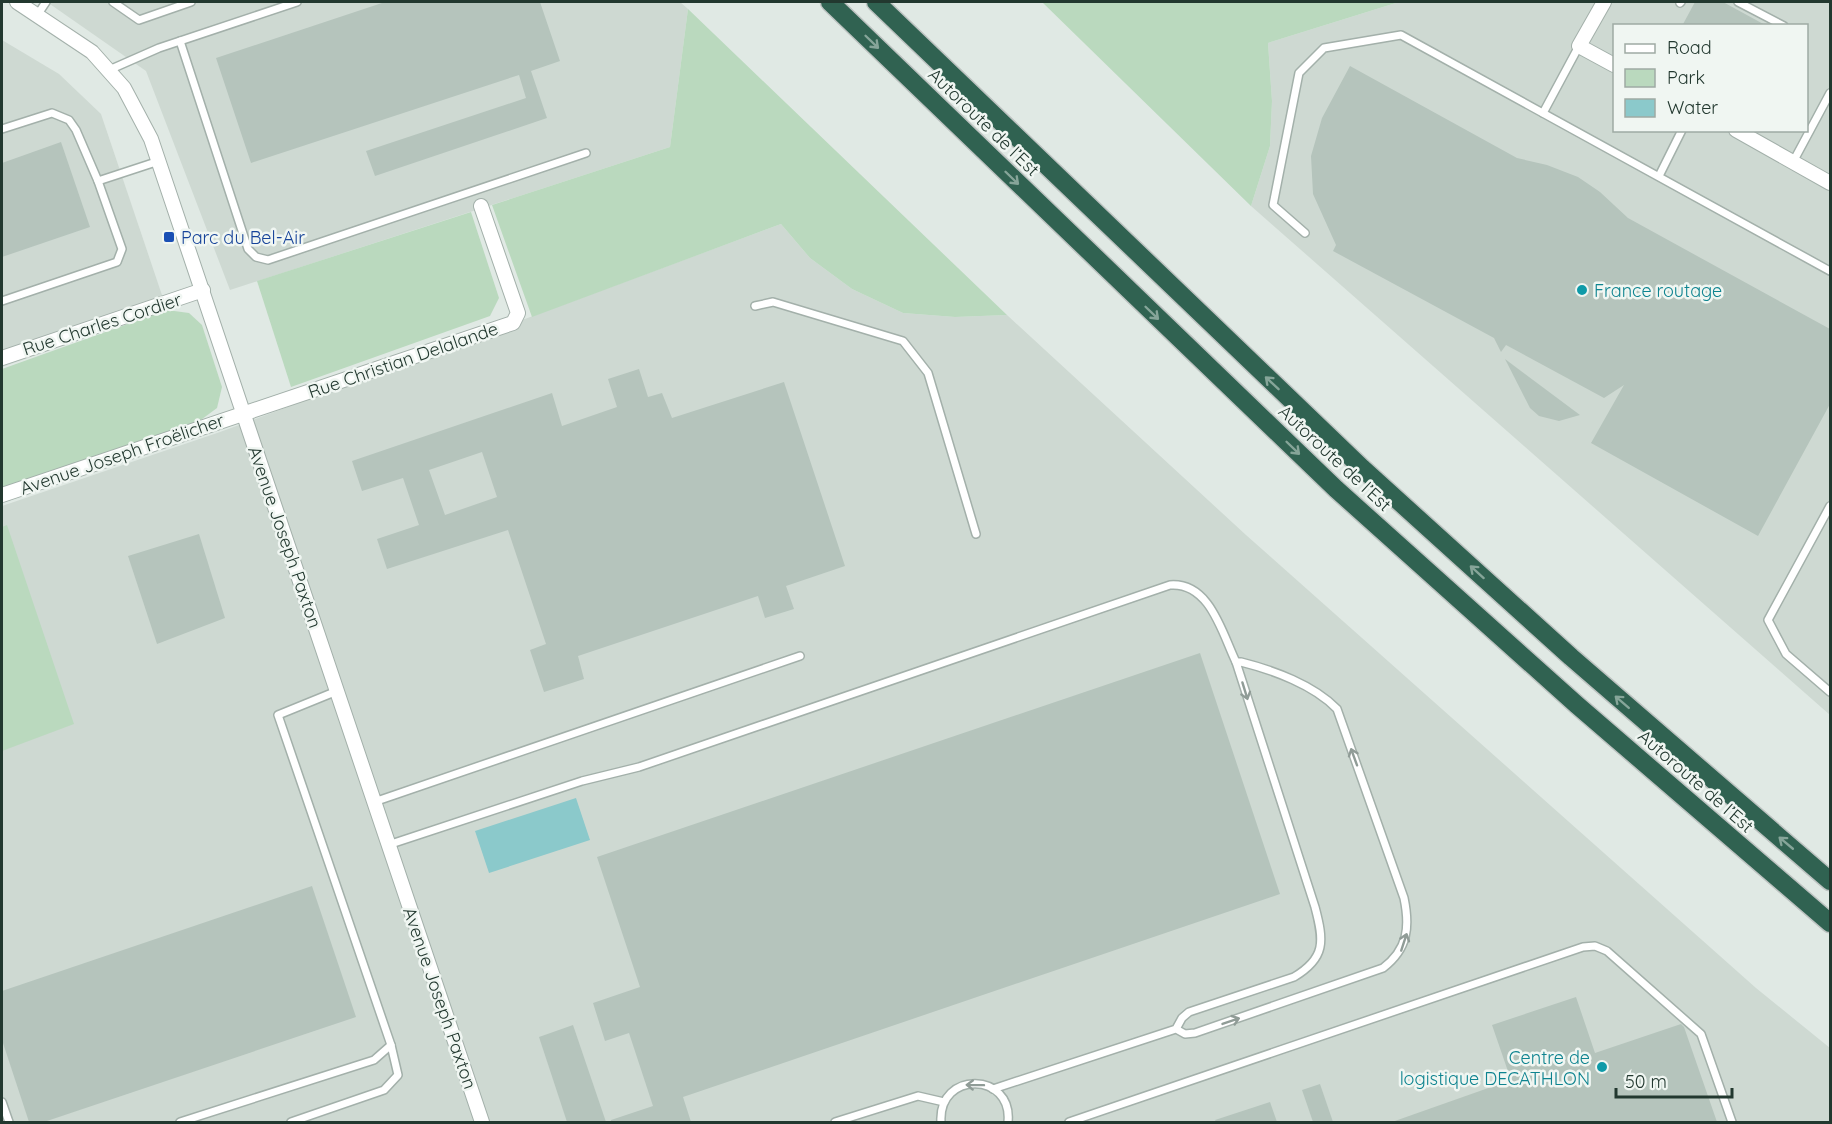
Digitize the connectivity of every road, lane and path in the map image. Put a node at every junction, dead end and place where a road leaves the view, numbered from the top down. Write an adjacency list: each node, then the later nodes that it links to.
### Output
1 (17, 2): 10 (street, Avenue Joseph Paxton)
2 (46, 2): 10 (lane)
3 (113, 2): 4 (lane)
4 (191, 2)
5 (297, 2): 12 (lane)
6 (830, 2): 47 (highway, Autoroute de l’Est, one-way to 47)
7 (876, 2): 46 (highway, Autoroute de l’Est, one-way to 7)
8 (1604, 2): 13 (street)
9 (1738, 2): 11 (lane)
10 (38, 14): 15 (street, Avenue Joseph Paxton)
11 (1780, 24)
12 (180, 41): 15 (lane); 28 (lane)
13 (1579, 46): 14 (street); 18 (lane)
14 (1613, 64)
15 (109, 70): 23 (street, Avenue Joseph Paxton)
16 (1830, 93): 17 (lane)
17 (1827, 107): 24 (lane)
18 (1544, 113): 25 (lane); 30 (lane)
19 (2, 129): 26 (lane)
20 (1681, 132): 25 (lane)
21 (1740, 132): 24 (street)
22 (586, 153): 28 (lane)
23 (159, 161): 26 (lane); 32 (street, Avenue Joseph Paxton)
24 (1793, 162): 27 (street)
25 (1659, 176): 31 (lane)
26 (98, 181): 33 (lane)
27 (1830, 183)
28 (476, 190): 29 (lane)
29 (481, 206): 36 (street, Rue Christian Delalande)
30 (1305, 233)
31 (1830, 271)
32 (203, 290): 35 (street, Rue Charles Cordier); 36 (street, Avenue Joseph Paxton)
33 (2, 301)
34 (755, 306): 39 (lane)
35 (2, 358)
36 (243, 414): 37 (street, Avenue Joseph Froëlicher); 42 (street, Avenue Joseph Paxton)
37 (2, 495)
38 (1830, 506): 43 (lane)
39 (976, 534)
40 (800, 656): 44 (lane)
41 (1236, 662): 45 (lane); 48 (lane, one-way to 48); 48 (lane, one-way to 41)
42 (337, 691): 44 (street, Avenue Joseph Paxton); 49 (lane)
43 (1830, 692)
44 (374, 802): 45 (street, Avenue Joseph Paxton)
45 (388, 845): 57 (street, Avenue Joseph Paxton)
46 (1830, 881)
47 (1830, 923)
48 (1176, 1029): 50 (lane)
49 (391, 1045): 55 (lane); 56 (lane)
50 (993, 1089): 52 (lane, one-way to 52); 60 (lane)
51 (2, 1102): 54 (lane)
52 (944, 1102): 58 (lane); 59 (lane)
53 (1094, 1114): 61 (lane); 62 (lane); 63 (lane)
54 (9, 1122)
55 (180, 1122)
56 (291, 1122)
57 (482, 1122)
58 (835, 1122)
59 (941, 1122)
60 (1008, 1122)
61 (1069, 1122)
62 (1097, 1122)
63 (1732, 1122)

